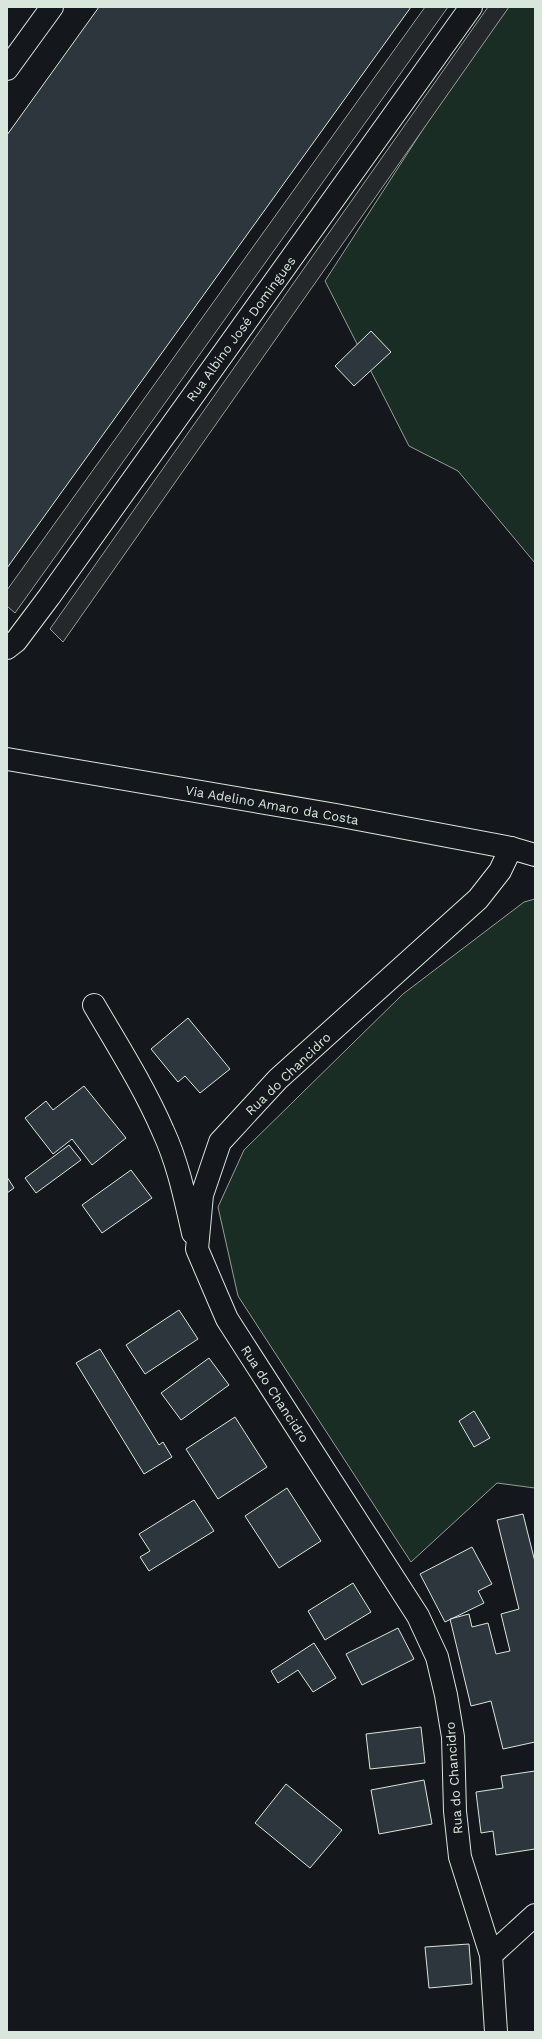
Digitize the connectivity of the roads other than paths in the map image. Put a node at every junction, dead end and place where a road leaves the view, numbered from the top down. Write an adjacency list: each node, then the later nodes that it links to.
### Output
1 (52, 7): 3 (street)
2 (471, 7): 4 (street, Rua Albino José Domingues)
3 (7, 69)
4 (7, 648)
5 (7, 759): 6 (street, Via Adelino Amaro da Costa)
6 (511, 848): 7 (street, Via Adelino Amaro da Costa); 9 (street, Rua do Chancidro)
7 (535, 855)
8 (94, 1005): 9 (street)
9 (197, 1249): 11 (street, Rua do Chancidro)
10 (535, 1915): 11 (street)
11 (491, 1956): 12 (street, Rua do Chancidro)
12 (496, 2032)

